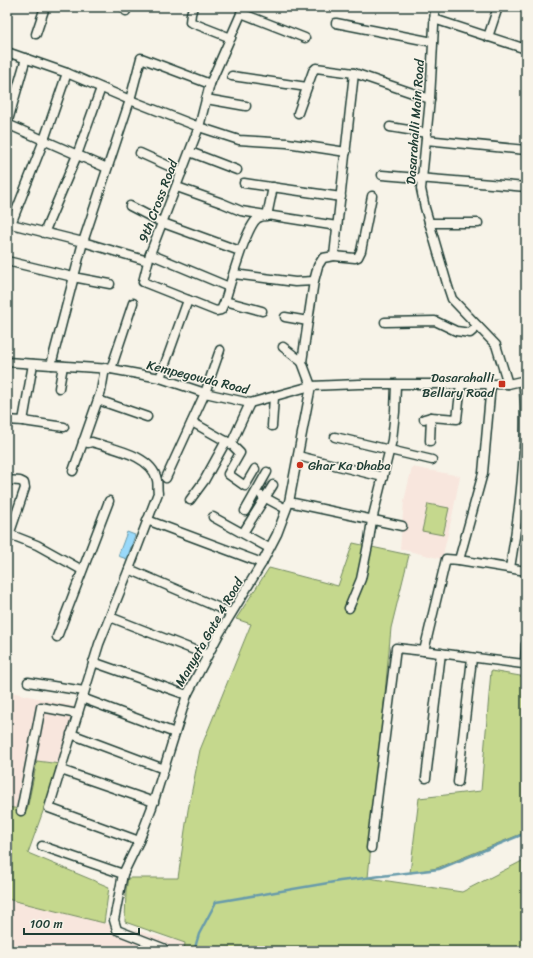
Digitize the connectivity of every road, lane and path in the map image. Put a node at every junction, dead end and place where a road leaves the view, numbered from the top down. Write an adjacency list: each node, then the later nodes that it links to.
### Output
1 (46, 7): 8 (street)
2 (193, 7): 10 (street)
3 (435, 7): 6 (street, Dasarahalli Main Road)
4 (498, 7): 9 (street)
5 (243, 10): 10 (street, 9th Cross Road); 11 (street)
6 (434, 19): 9 (street); 12 (street, Dasarahalli Main Road)
7 (336, 23): 12 (street)
8 (36, 34)
9 (488, 37): 13 (street)
10 (231, 38): 19 (street, 9th Cross Road)
11 (305, 38)
12 (433, 42): 23 (street, Dasarahalli Main Road)
13 (526, 50)
14 (7, 52): 15 (street)
15 (26, 58): 16 (street); 27 (street)
16 (67, 73): 21 (street); 31 (street)
17 (354, 73): 20 (street); 23 (street); 34 (street)
18 (232, 76): 20 (street)
19 (210, 84): 22 (street, 9th Cross Road); 24 (street)
20 (307, 87): 26 (street)
21 (101, 88): 24 (street); 36 (street)
22 (206, 99): 25 (street); 28 (street, 9th Cross Road)
23 (430, 99): 30 (street, Dasarahalli Main Road)
24 (130, 100): 28 (street); 37 (street)
25 (246, 106)
26 (298, 113)
27 (7, 124): 31 (street)
28 (199, 127): 33 (street, 9th Cross Road); 34 (street)
29 (390, 127): 30 (street)
30 (426, 137): 32 (street); 41 (street, Dasarahalli Main Road)
31 (44, 140): 36 (street); 53 (street)
32 (526, 150)
33 (190, 152): 38 (street); 39 (street, 9th Cross Road)
34 (346, 152): 47 (street)
35 (140, 153): 39 (street)
36 (77, 155): 37 (street); 55 (street)
37 (107, 168): 56 (street)
38 (238, 170)
39 (182, 172): 43 (street, 9th Cross Road)
40 (382, 175): 41 (street)
41 (422, 179): 45 (street); 51 (street, Dasarahalli Main Road)
42 (244, 183): 44 (street)
43 (177, 187): 49 (street); 50 (street, 9th Cross Road)
44 (273, 187): 47 (street); 49 (street)
45 (526, 187)
46 (372, 196): 58 (street)
47 (341, 197): 54 (street)
48 (130, 206): 50 (street)
49 (267, 216): 54 (street); 57 (street)
50 (163, 223): 57 (street); 59 (street, 9th Cross Road)
51 (429, 223): 52 (street); 73 (street, Dasarahalli Main Road)
52 (478, 223)
53 (9, 224): 55 (street)
54 (337, 226): 58 (street)
55 (44, 232): 56 (street)
56 (83, 242): 59 (street); 62 (street)
57 (240, 251): 61 (street)
58 (334, 256): 63 (street)
59 (149, 258): 65 (street); 66 (street, 9th Cross Road)
60 (7, 261): 62 (street)
61 (234, 274): 63 (street); 65 (street)
62 (73, 277): 64 (street); 79 (street)
63 (314, 281): 71 (street)
64 (110, 284)
65 (229, 287): 67 (street)
66 (188, 300): 67 (street); 82 (street)
67 (225, 301): 69 (street)
68 (132, 303): 81 (street)
69 (262, 311)
70 (285, 318): 71 (street)
71 (308, 321): 77 (street)
72 (384, 322): 73 (street)
73 (478, 326): 87 (street, Dasarahalli Main Road)
74 (283, 347): 77 (street)
75 (220, 350): 90 (street)
76 (7, 362): 78 (street, Kempegowda Road)
77 (302, 362): 88 (street)
78 (33, 364): 79 (street, Kempegowda Road); 96 (street)
79 (52, 365): 80 (street, Kempegowda Road)
80 (63, 366): 81 (street, Kempegowda Road); 89 (street)
81 (108, 369): 82 (street, Kempegowda Road); 92 (street)
82 (160, 378): 90 (street, Kempegowda Road)
83 (524, 380): 87 (street, Kempegowda Road); 129 (street)
84 (396, 384): 85 (street, Kempegowda Road); 88 (street, Kempegowda Road); 104 (street)
85 (461, 384): 86 (street, Kempegowda Road); 102 (street)
86 (491, 384): 87 (street, Kempegowda Road); 127 (street)
87 (508, 384)
88 (311, 386): 91 (street, Kempegowda Road); 105 (street, Manyata Gate 4 Road)
89 (60, 388)
90 (205, 393): 93 (street, Kempegowda Road); 97 (street)
91 (274, 397): 93 (street, Kempegowda Road); 98 (street)
92 (98, 400): 94 (street); 101 (street)
93 (250, 403): 103 (street)
94 (147, 417)
95 (7, 420): 96 (street)
96 (23, 421): 99 (street)
97 (192, 422): 103 (street); 111 (street)
98 (272, 426)
99 (64, 427)
100 (335, 437): 104 (street)
101 (83, 441): 108 (street); 121 (street)
102 (430, 441)
103 (228, 442): 107 (street); 116 (street)
104 (390, 450): 106 (street); 110 (street)
105 (298, 456): 110 (street); 118 (street, Manyata Gate 4 Road)
106 (432, 460)
107 (255, 469)
108 (73, 471)
109 (267, 472): 114 (street)
110 (383, 477): 122 (street)
111 (166, 478)
112 (7, 480): 125 (street)
113 (273, 485): 115 (street)
114 (256, 492): 115 (street); 119 (street)
115 (266, 498): 118 (street); 124 (street)
116 (190, 500)
117 (109, 501): 131 (street)
118 (288, 505): 122 (street); 126 (street, Manyata Gate 4 Road)
119 (246, 511)
120 (213, 517): 124 (street)
121 (147, 520): 128 (street); 130 (street)
122 (372, 520): 123 (street); 133 (street)
123 (402, 526)
124 (243, 533): 126 (street)
125 (8, 537): 131 (street)
126 (270, 548): 128 (street, Manyata Gate 4 Road)
127 (459, 560): 129 (street); 138 (street)
128 (262, 563): 134 (street, Manyata Gate 4 Road)
129 (510, 568): 132 (street)
130 (129, 569): 134 (street); 135 (street)
131 (82, 570): 136 (street)
132 (526, 571)
133 (349, 608)
134 (231, 613): 140 (street, Manyata Gate 4 Road)
135 (110, 617): 140 (street); 142 (street)
136 (57, 637)
137 (526, 644): 141 (street)
138 (424, 651): 139 (street); 157 (street)
139 (441, 653): 141 (street); 151 (street)
140 (207, 655): 145 (street, Manyata Gate 4 Road)
141 (472, 658): 152 (street)
142 (94, 662): 144 (street); 145 (street)
143 (28, 682): 144 (street)
144 (83, 695): 146 (street); 147 (street)
145 (187, 695): 147 (street, Manyata Gate 4 Road)
146 (78, 714): 148 (street); 154 (street)
147 (174, 732): 149 (street, Manyata Gate 4 Road)
148 (71, 734): 149 (street); 150 (street)
149 (164, 769): 153 (street, Manyata Gate 4 Road)
150 (61, 770): 153 (street); 155 (street)
151 (426, 778)
152 (458, 782)
153 (154, 802): 155 (street, Manyata Gate 4 Road)
154 (21, 811)
155 (139, 841): 158 (street, Manyata Gate 4 Road)
156 (42, 846): 158 (street)
157 (371, 848)
158 (123, 874): 159 (street, Manyata Gate 4 Road)
159 (162, 951)

